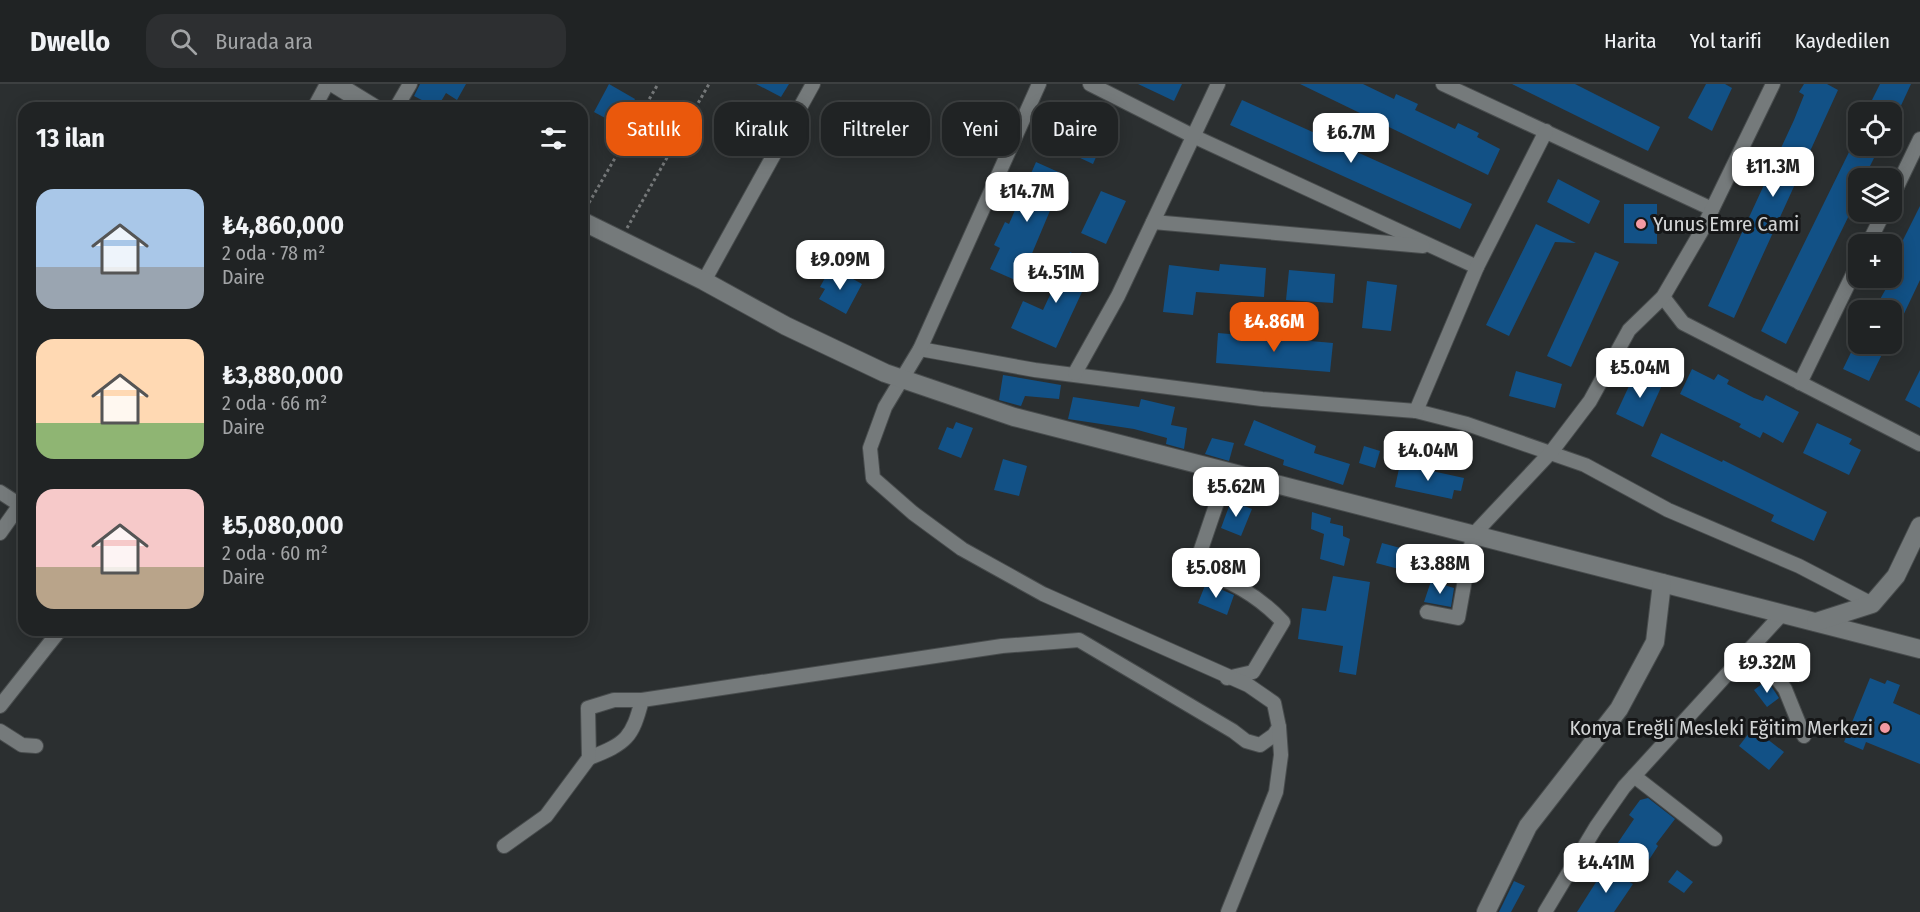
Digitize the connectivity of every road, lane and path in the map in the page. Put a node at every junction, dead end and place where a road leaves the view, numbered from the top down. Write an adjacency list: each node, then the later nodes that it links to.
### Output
1 (327, 84): 12 (street)
2 (335, 84): 13 (street)
3 (410, 84): 14 (street)
4 (658, 84): 19 (path)
5 (709, 84): 23 (path)
6 (813, 84): 26 (street)
7 (1039, 84): 29 (street)
8 (1090, 84): 16 (street)
9 (1218, 84): 16 (street)
10 (1443, 84): 15 (street)
11 (1773, 84): 20 (street)
12 (317, 102)
13 (364, 102)
14 (400, 102)
15 (1546, 131): 20 (street); 25 (street)
16 (1193, 136): 21 (street); 24 (street)
17 (1920, 139): 18 (street)
18 (1902, 176)
19 (588, 204)
20 (1712, 209): 28 (street)
21 (1153, 222): 24 (street); 30 (street)
22 (588, 224): 23 (street)
23 (621, 240): 26 (street)
24 (1435, 248): 25 (street)
25 (1477, 267): 33 (street)
26 (704, 281): 31 (street)
27 (1848, 285): 32 (street)
28 (1663, 297): 32 (street); 35 (street)
29 (920, 349): 30 (street); 31 (street)
30 (1075, 373): 33 (street)
31 (901, 378): 36 (street); 53 (street)
32 (1800, 383): 34 (street)
33 (1416, 411): 35 (street)
34 (1920, 444)
35 (1552, 452): 42 (street); 46 (street)
36 (1227, 473): 42 (street); 53 (street)
37 (0, 492): 38 (street)
38 (18, 500)
39 (18, 508): 41 (street)
40 (1920, 526): 46 (street)
41 (0, 533)
42 (1473, 535): 43 (street); 45 (street)
43 (1468, 562): 44 (street); 47 (street)
44 (1413, 566)
45 (1662, 583): 48 (street); 65 (street)
46 (1872, 604): 49 (street)
47 (1427, 612)
48 (1782, 614): 49 (street); 51 (street)
49 (1816, 622): 52 (street)
50 (55, 636): 55 (street)
51 (1753, 647): 58 (street); 61 (street)
52 (1920, 649)
53 (1227, 678): 56 (street)
54 (642, 700): 56 (street); 60 (street); 60 (street)
55 (0, 706)
56 (1279, 727): 64 (street)
57 (0, 731): 59 (street)
58 (1804, 736)
59 (36, 746)
60 (589, 758): 63 (street)
61 (1634, 776): 62 (street); 66 (street)
62 (1715, 839)
63 (504, 846)
64 (1227, 912)
65 (1486, 912)
66 (1545, 912)

